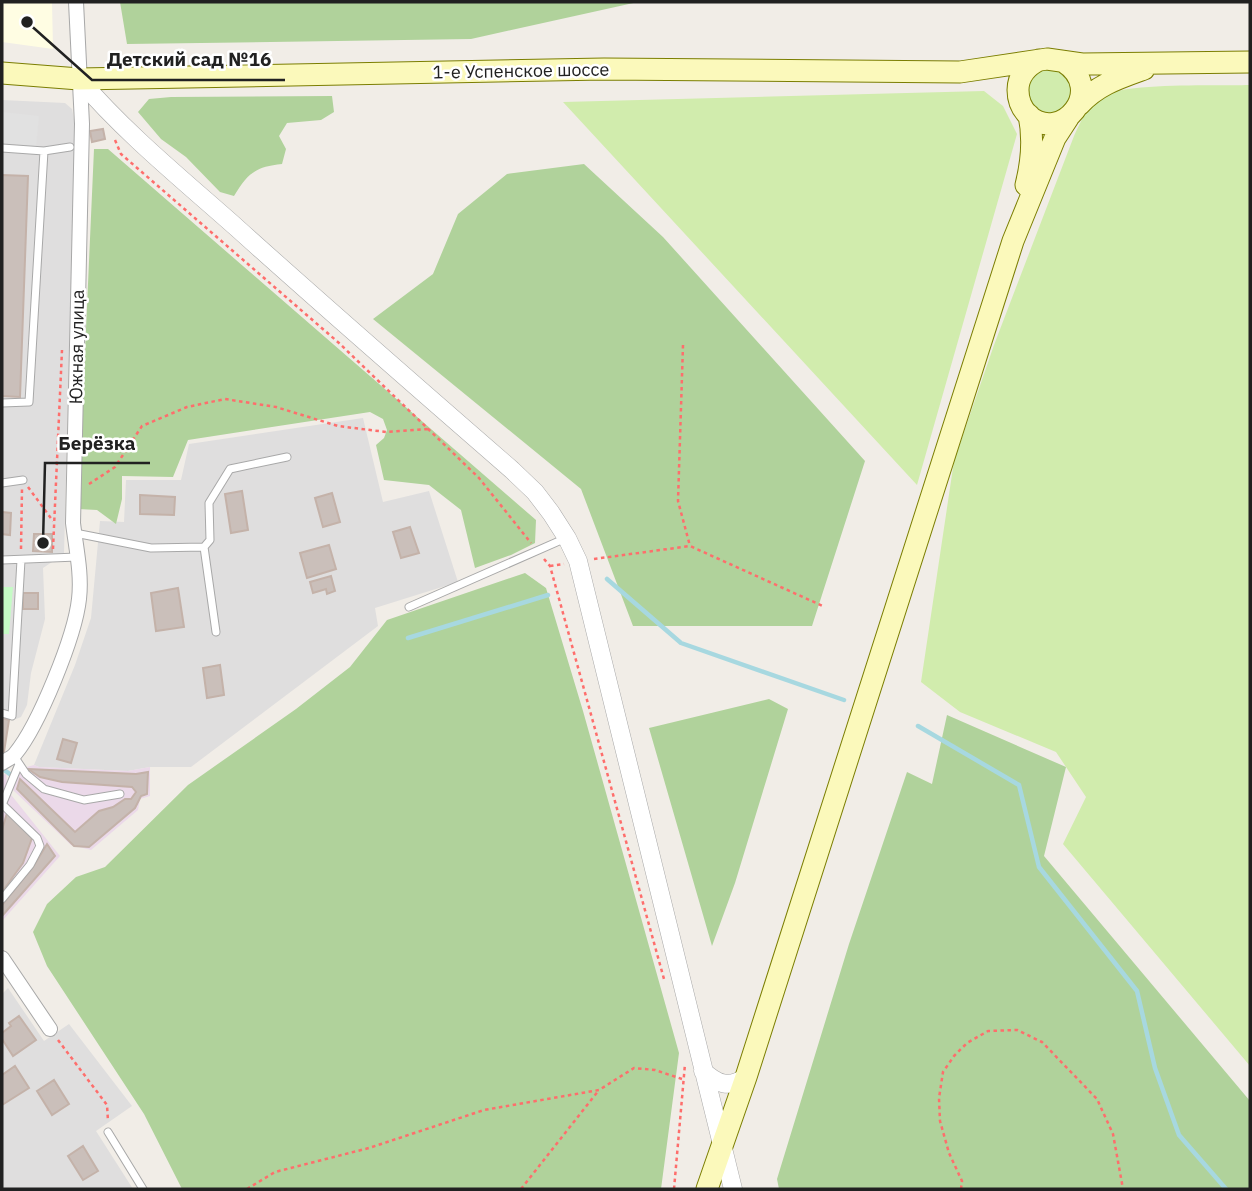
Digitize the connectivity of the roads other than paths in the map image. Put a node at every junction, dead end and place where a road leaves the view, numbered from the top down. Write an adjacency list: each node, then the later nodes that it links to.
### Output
1 (76, 2): 8 (street, Южная улица)
2 (1039, 60): 3 (main road, 1-е Успенское шоссе); 6 (main road, 1-е Успенское шоссе); 9 (main road)
3 (1064, 62): 5 (main road, 1-е Успенское шоссе); 10 (main road)
4 (1250, 62): 5 (main road, 1-е Успенское шоссе)
5 (1159, 64): 10 (main road)
6 (960, 72): 8 (main road, 1-е Успенское шоссе); 9 (main road)
7 (2, 73): 8 (main road, 1-е Успенское шоссе)
8 (79, 79): 19 (street, Южная улица); 20 (street)
9 (1024, 108): 10 (main road); 14 (main road)
10 (1073, 111): 14 (main road)
11 (71, 147): 13 (lane)
12 (2, 148): 13 (lane)
13 (44, 151): 15 (lane)
14 (1013, 241): 35 (main road)
15 (2, 402)
16 (287, 457): 21 (lane)
17 (23, 480): 18 (lane)
18 (2, 483)
19 (74, 533): 21 (lane); 22 (street, Южная улица)
20 (567, 538): 25 (lane); 34 (street)
21 (204, 547): 26 (lane)
22 (77, 558): 24 (lane); 28 (street, Южная улица)
23 (2, 560): 24 (lane)
24 (21, 560): 27 (lane)
25 (409, 607)
26 (216, 632)
27 (2, 713)
28 (12, 761): 29 (lane); 30 (lane)
29 (120, 794)
30 (2, 805): 31 (lane)
31 (2, 899)
32 (2, 958): 33 (street)
33 (50, 1029)
34 (703, 1071): 35 (street); 37 (street)
35 (746, 1077): 37 (main road)
36 (108, 1132): 38 (lane)
37 (722, 1145): 39 (main road); 40 (street)
38 (143, 1189)
39 (707, 1189)
40 (733, 1189)

